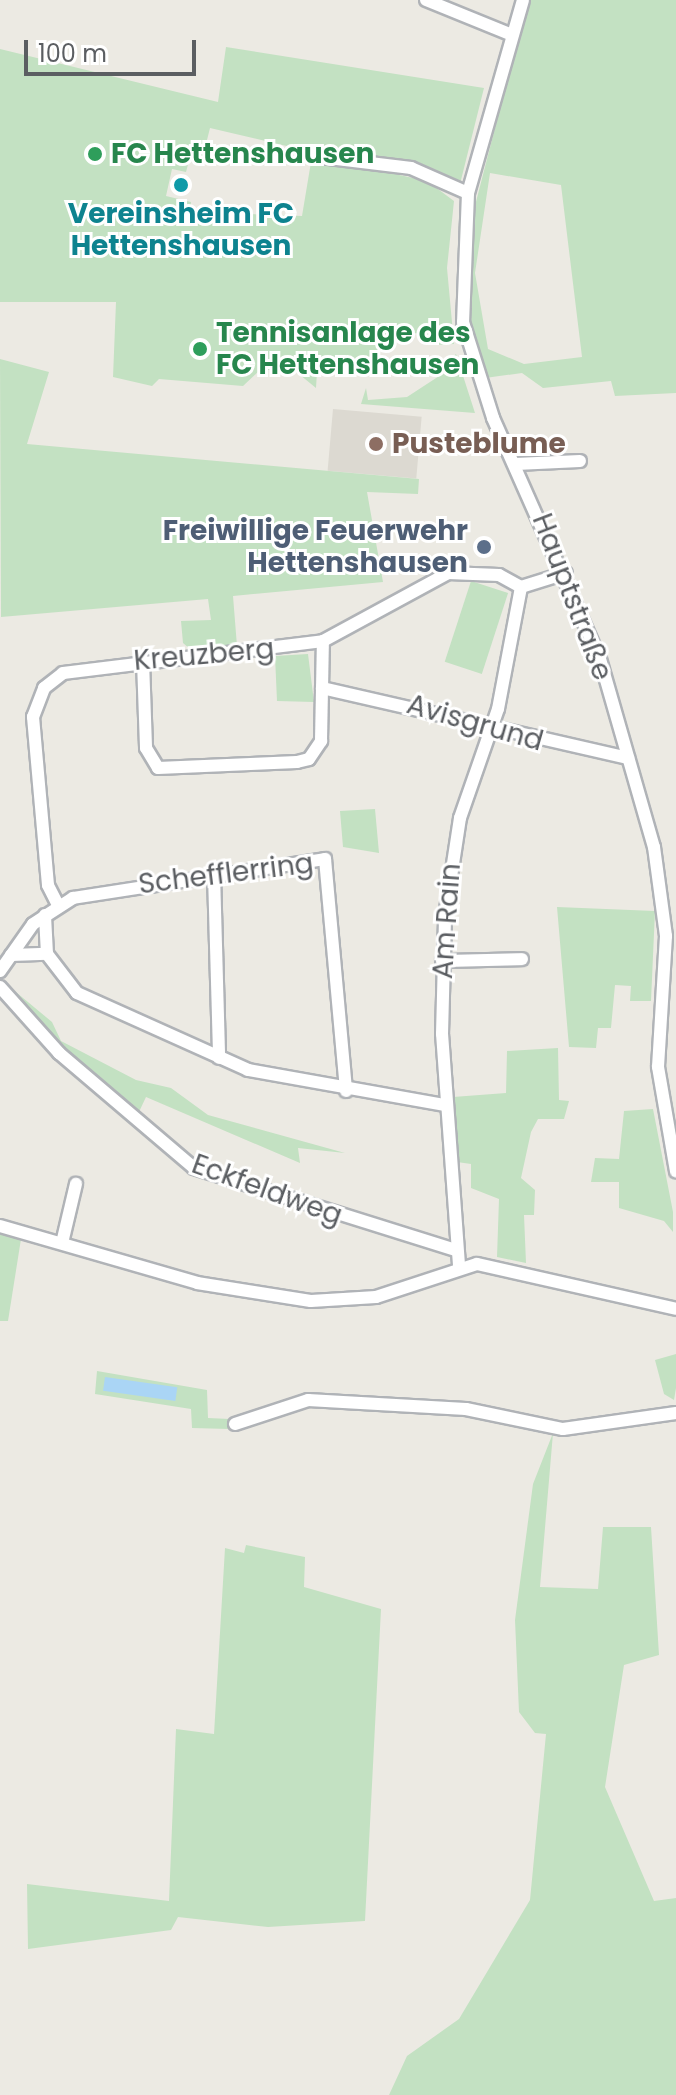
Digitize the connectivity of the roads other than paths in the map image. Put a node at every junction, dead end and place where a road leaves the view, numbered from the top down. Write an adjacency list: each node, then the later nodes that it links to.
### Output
1 (426, 0): 3 (street)
2 (523, 0): 4 (street, Hauptstraße)
3 (456, 5): 4 (street)
4 (512, 35): 6 (street, Hauptstraße)
5 (312, 156): 6 (street)
6 (468, 193): 8 (street, Hauptstraße)
7 (580, 461): 8 (street)
8 (516, 464): 9 (street, Hauptstraße)
9 (566, 573): 10 (street); 15 (street, Hauptstraße)
10 (521, 587): 11 (street, Kreuzberg); 14 (street, Am Rain)
11 (323, 641): 12 (street, Kreuzberg); 13 (street)
12 (143, 661): 13 (street); 17 (street, Kreuzberg)
13 (322, 688): 14 (street, Avisgrund)
14 (491, 727): 15 (street, Avisgrund); 22 (street, Am Rain)
15 (628, 758): 28 (street, Hauptstraße)
16 (214, 874): 17 (street, Schefflerring); 25 (street); 26 (street, Schefflerring)
17 (58, 905): 18 (street, Schefflerring)
18 (45, 915): 19 (street); 20 (street, Schefflerring)
19 (47, 954): 20 (street); 25 (street)
20 (11, 955): 23 (street, Schefflerring)
21 (522, 959): 22 (street)
22 (442, 961): 27 (street, Am Rain)
23 (0, 971)
24 (0, 987): 32 (street, Eckfeldweg)
25 (219, 1058): 26 (street)
26 (346, 1091): 27 (street)
27 (445, 1105): 32 (street, Am Rain)
28 (676, 1171)
29 (76, 1184): 31 (street)
30 (0, 1226): 31 (street)
31 (62, 1243): 33 (street)
32 (455, 1250): 33 (street, Am Rain)
33 (459, 1265): 34 (street)
34 (676, 1309)
35 (676, 1413): 36 (street)
36 (235, 1424)

